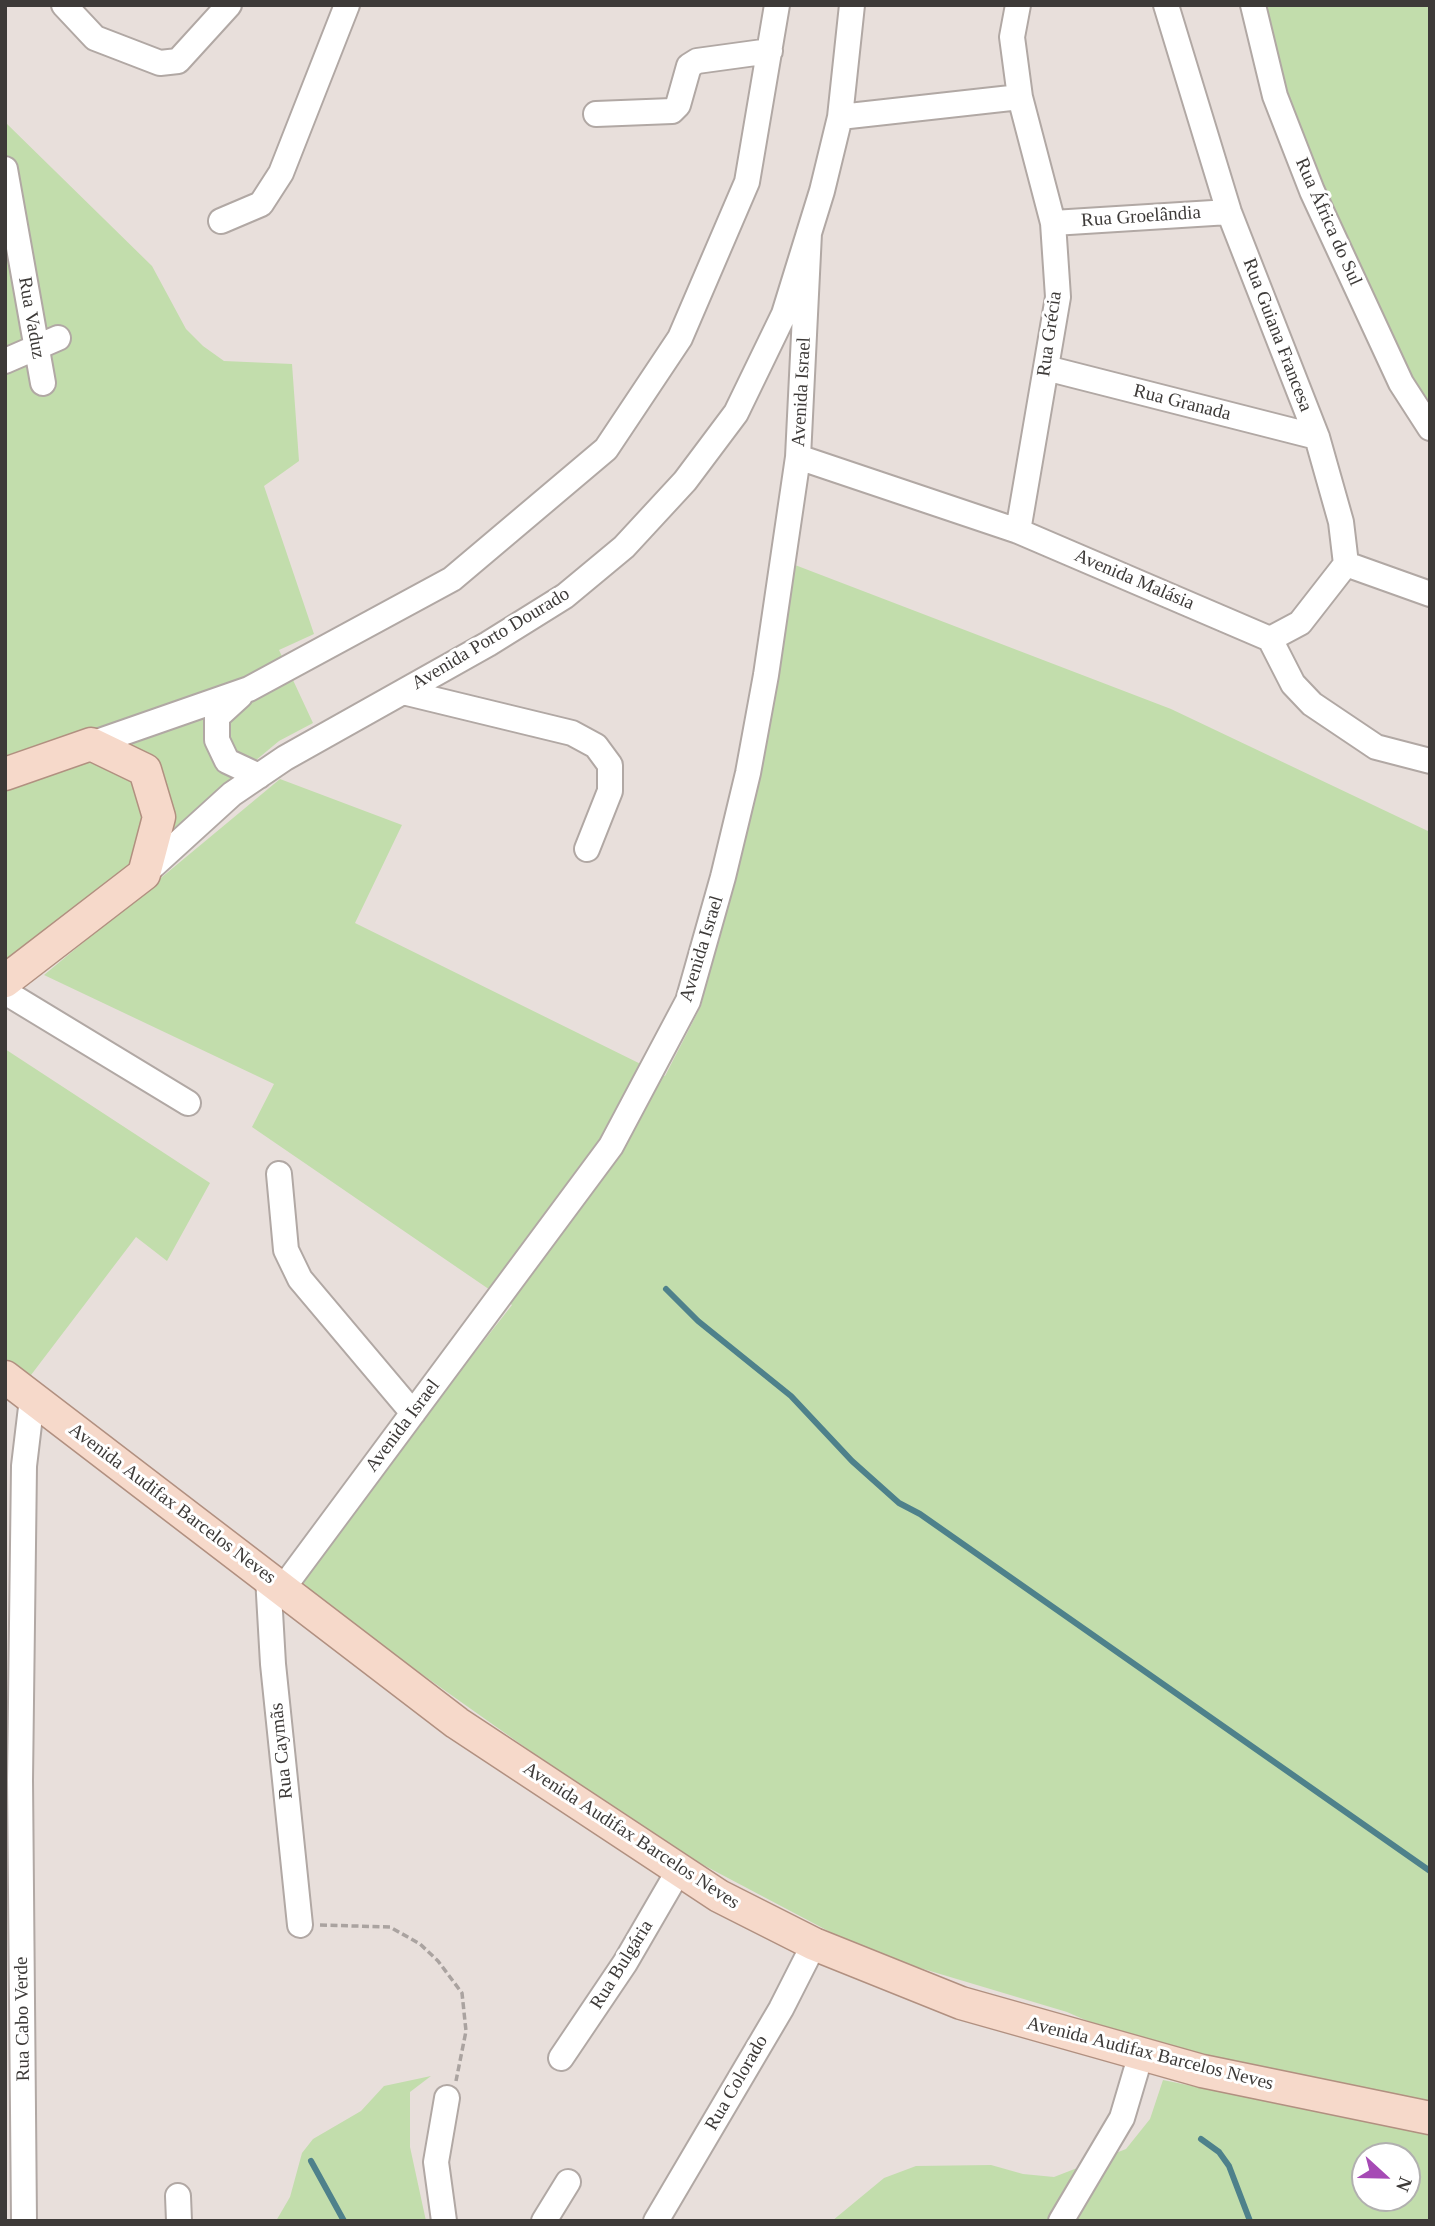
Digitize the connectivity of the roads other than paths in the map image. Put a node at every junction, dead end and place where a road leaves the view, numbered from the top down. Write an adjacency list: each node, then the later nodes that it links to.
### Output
1 (64, 5): 2 (street)
2 (229, 5)
3 (347, 5): 15 (street)
4 (777, 5): 9 (street)
5 (852, 5): 12 (street, Avenida Porto Dourado)
6 (1018, 5): 10 (street, Rua Grécia)
7 (1167, 5): 14 (street, Rua Guiana Francesa)
8 (1253, 5): 22 (street, Rua África do Sul)
9 (770, 51): 11 (street); 29 (street)
10 (1020, 97): 12 (street); 16 (street, Rua Grécia)
11 (596, 114)
12 (840, 117): 17 (street, Avenida Porto Dourado)
13 (5, 169): 18 (street, Rua Vaduz)
14 (1229, 212): 16 (street, Rua Groelândia); 23 (street, Rua Guiana Francesa)
15 (221, 221)
16 (1053, 223): 20 (street, Rua Grécia)
17 (809, 233): 24 (street, Avenida Israel); 30 (street, Avenida Porto Dourado)
18 (47, 342): 19 (street); 21 (street, Rua Vaduz)
19 (5, 360)
20 (1046, 368): 23 (street, Rua Granada); 25 (street, Rua Grécia)
21 (43, 383)
22 (1430, 428)
23 (1317, 437): 26 (street, Rua Guiana Francesa)
24 (798, 457): 25 (street, Avenida Malásia); 42 (street, Avenida Israel)
25 (1018, 531): 28 (street, Avenida Malásia)
26 (1346, 564): 27 (street); 28 (street)
27 (1430, 594)
28 (1270, 639): 32 (street)
29 (249, 689): 31 (street); 34 (street)
30 (403, 692): 34 (street, Avenida Porto Dourado); 35 (street)
31 (91, 744): 33 (main road); 36 (main road)
32 (1430, 761)
33 (5, 774)
34 (259, 776): 36 (street, Avenida Porto Dourado)
35 (587, 849)
36 (144, 874): 37 (main road, Avenida Porto Dourado)
37 (5, 981)
38 (5, 992): 39 (street)
39 (188, 1103)
40 (279, 1174): 42 (street)
41 (13, 1384): 43 (main road, Avenida Audifax Barcelos Neves); 44 (street, Rua Cabo Verde)
42 (413, 1413): 43 (street, Avenida Israel)
43 (275, 1582): 45 (main road, Avenida Audifax Barcelos Neves); 46 (street, Rua Caymãs)
44 (13, 1827): 52 (street, Rua Cabo Verde)
45 (679, 1870): 47 (main road, Avenida Audifax Barcelos Neves); 49 (street, Rua Bulgária)
46 (300, 1925)
47 (814, 1944): 48 (main road, Avenida Audifax Barcelos Neves); 59 (street, Rua Colorado)
48 (1141, 2054): 51 (main road, Avenida Audifax Barcelos Neves); 60 (street)
49 (561, 2059)
50 (447, 2098): 57 (street)
51 (1430, 2118)
52 (15, 2127): 55 (street, Rua Cabo Verde)
53 (568, 2182): 58 (street)
54 (178, 2196): 56 (street)
55 (24, 2221)
56 (179, 2221)
57 (444, 2221)
58 (544, 2221)
59 (656, 2221)
60 (1061, 2221)

